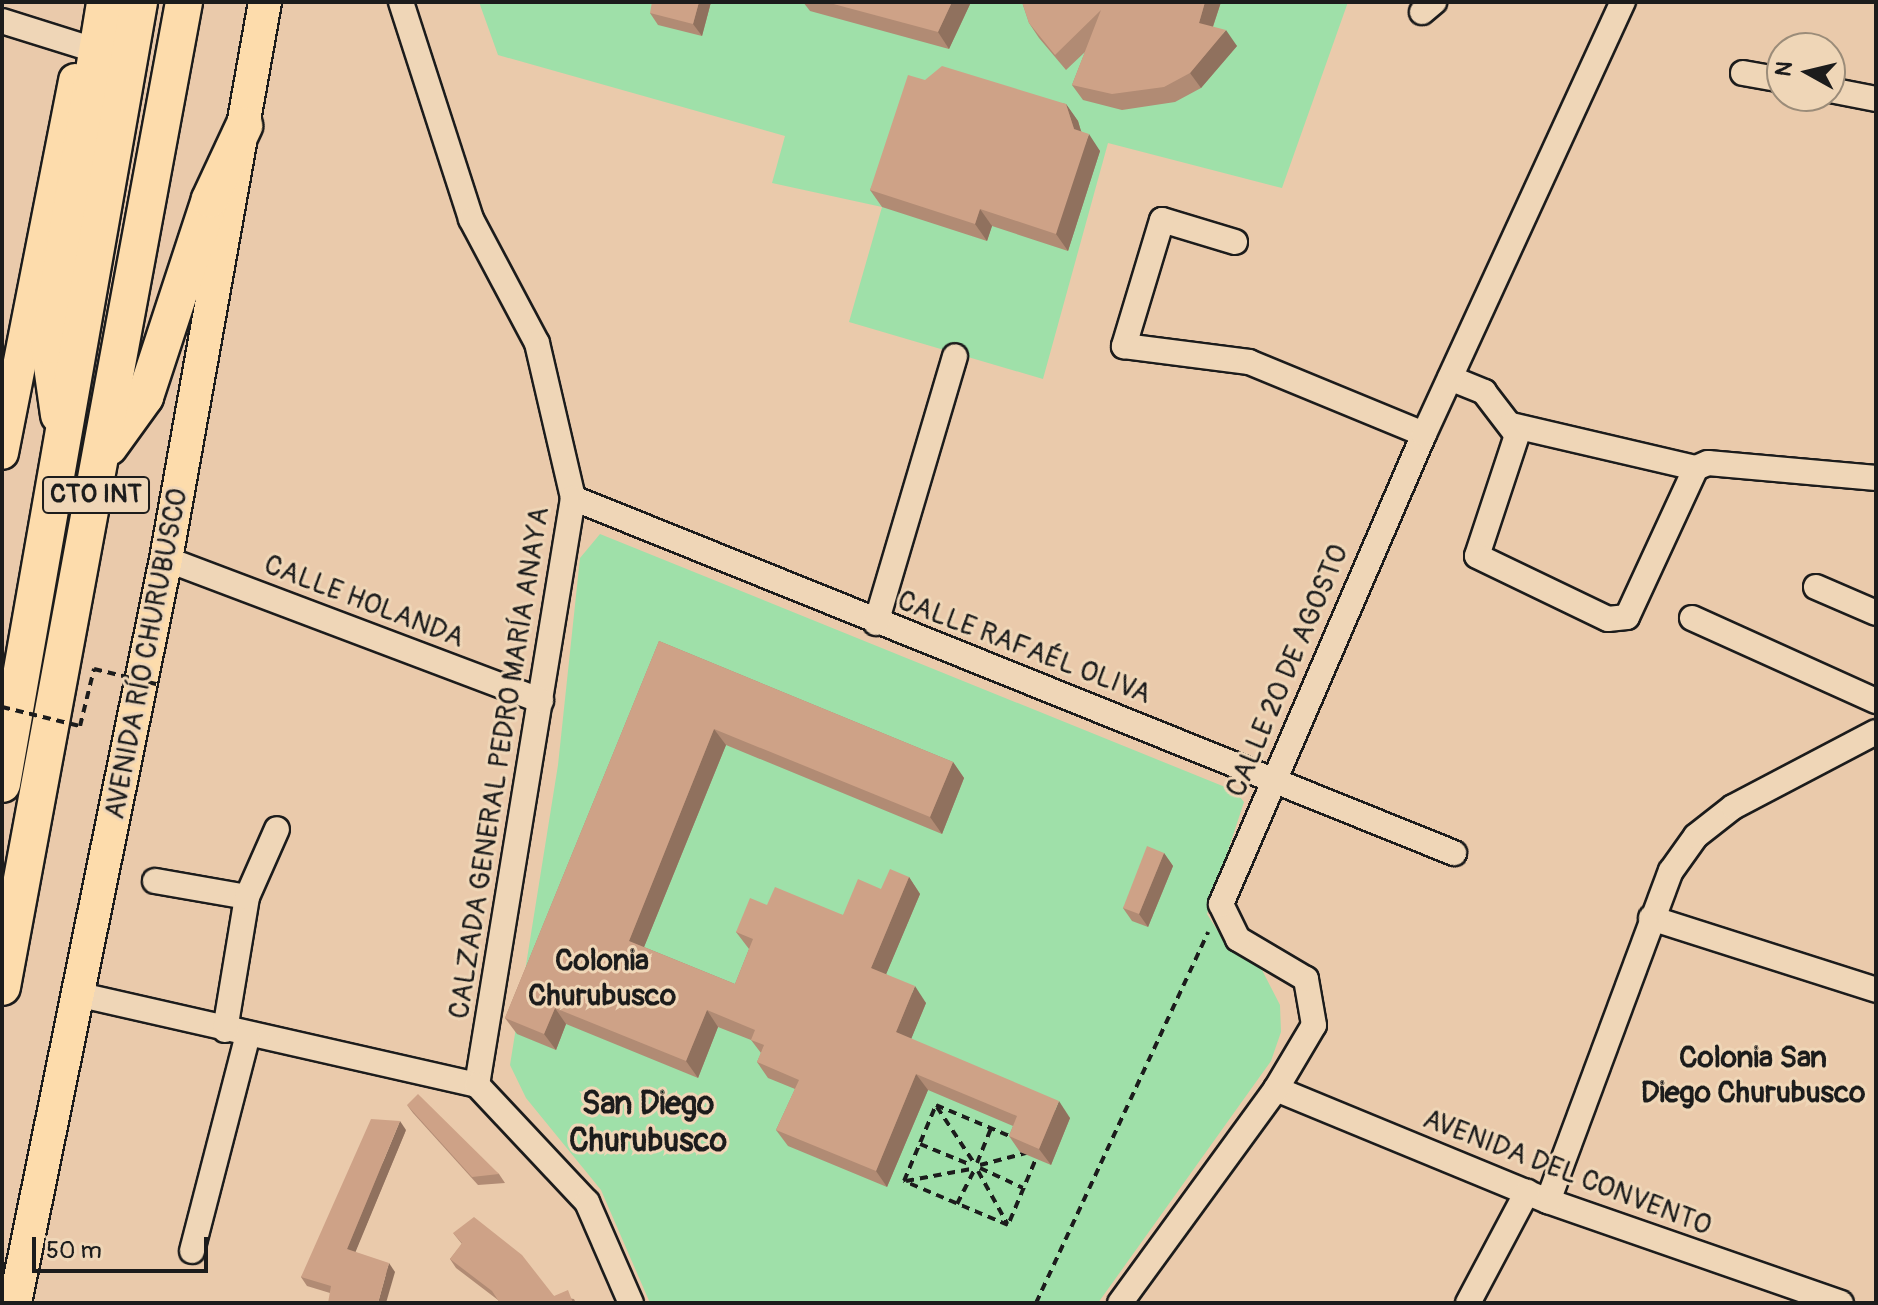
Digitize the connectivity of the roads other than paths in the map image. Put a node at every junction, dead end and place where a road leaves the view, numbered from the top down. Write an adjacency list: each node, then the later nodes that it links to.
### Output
1 (91, 2): 9 (main road)
2 (105, 2): 21 (highway)
3 (139, 2): 21 (highway, CTO INT)
4 (184, 2): 23 (highway, CTO INT)
5 (265, 2): 14 (main road, AVENIDA RÍO CHURUBUSCO / CTO INT)
6 (401, 2): 26 (street, CALZADA GENERAL PEDRO MARÍA ANAYA)
7 (1623, 2): 18 (street, CALLE 20 DE AGOSTO)
8 (2, 21): 9 (street)
9 (82, 46): 16 (main road)
10 (1743, 73): 11 (street)
11 (1766, 77)
12 (1846, 93): 13 (street)
13 (1876, 99)
14 (244, 126): 23 (highway); 27 (main road, AVENIDA RÍO CHURUBUSCO / CTO INT)
15 (1235, 242): 20 (street)
16 (13, 336): 22 (main road)
17 (955, 356): 31 (street)
18 (1450, 378): 19 (street); 20 (street, CALLE 20 DE AGOSTO)
19 (1511, 425): 24 (street); 24 (street)
20 (1424, 434): 35 (street, CALLE 20 DE AGOSTO)
21 (64, 446): 36 (highway, CTO INT)
22 (2, 453)
23 (103, 455): 42 (highway, CTO INT)
24 (1696, 468): 25 (street)
25 (1876, 478)
26 (573, 498): 31 (street, CALLE RAFAÉL OLIVA); 32 (street, CALZADA GENERAL PEDRO MARÍA ANAYA)
27 (166, 559): 32 (street, CALLE HOLANDA); 44 (main road, AVENIDA RÍO CHURUBUSCO / CTO INT)
28 (1816, 587): 29 (street)
29 (1876, 613)
30 (1692, 618): 33 (street)
31 (876, 623): 35 (street, CALLE RAFAÉL OLIVA)
32 (541, 701): 46 (street, CALZADA GENERAL PEDRO MARÍA ANAYA)
33 (1876, 701)
34 (1876, 732): 41 (street)
35 (1274, 778): 38 (street, CALLE RAFAÉL OLIVA); 47 (street, CALLE 20 DE AGOSTO)
36 (2, 784)
37 (277, 829): 40 (street)
38 (1454, 853)
39 (155, 881): 40 (street)
40 (247, 897): 45 (street)
41 (1651, 918): 43 (street); 48 (street)
42 (2, 987)
43 (1876, 990)
44 (81, 995): 45 (street); 51 (main road, AVENIDA RÍO CHURUBUSCO / CTO INT)
45 (237, 1032): 46 (street); 49 (street)
46 (477, 1085): 52 (street)
47 (1276, 1089): 48 (street, AVENIDA DEL CONVENTO); 53 (street)
48 (1538, 1196): 50 (street, AVENIDA DEL CONVENTO); 54 (street)
49 (192, 1251)
50 (1789, 1296): 55 (street, AVENIDA DEL CONVENTO)
51 (15, 1303)
52 (631, 1303)
53 (1120, 1303)
54 (1468, 1303)
55 (1841, 1303)

